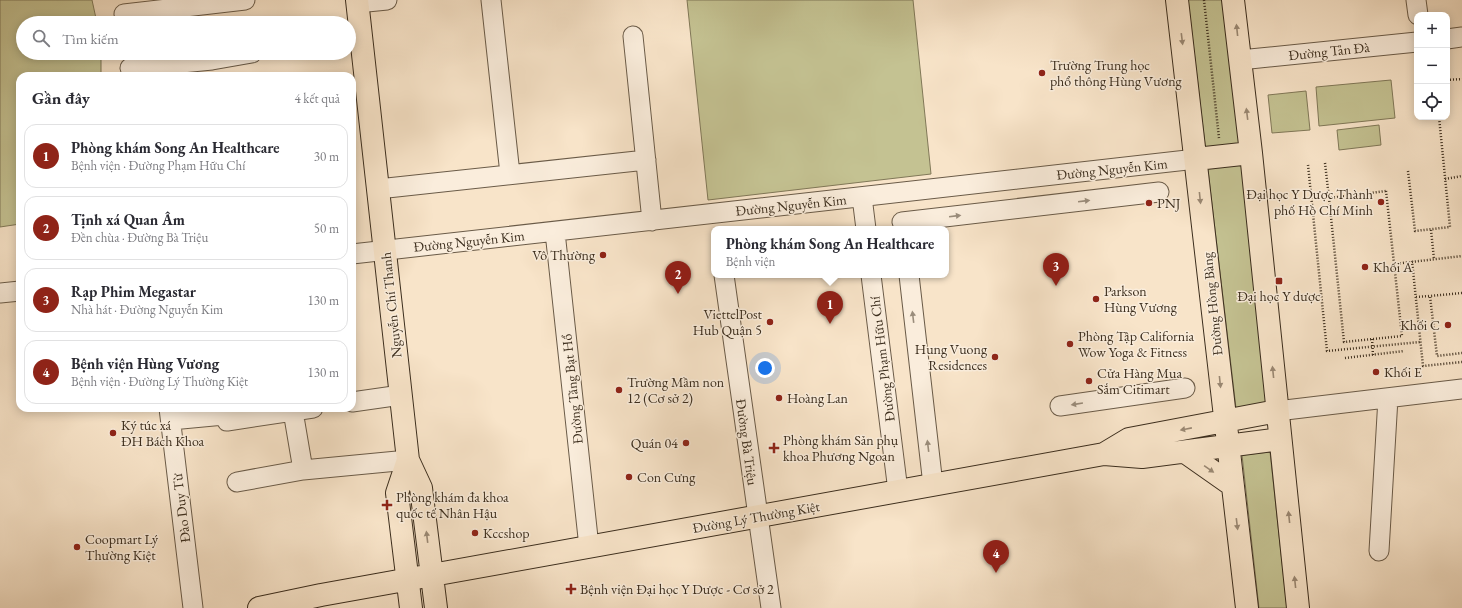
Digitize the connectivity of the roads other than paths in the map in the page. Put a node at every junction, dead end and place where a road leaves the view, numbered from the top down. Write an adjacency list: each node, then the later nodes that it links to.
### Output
1 (239, 0): 8 (street)
2 (387, 0): 7 (street)
3 (491, 0): 20 (street)
4 (1177, 0): 18 (main road, Đường Hồng Bàng, one-way to 18)
5 (1233, 0): 15 (main road, one-way to 5)
6 (1416, 0): 9 (street)
7 (357, 2): 21 (main road, Nguyễn Chí Thanh)
8 (124, 12)
9 (1418, 12)
10 (633, 36): 19 (street)
11 (1462, 37): 12 (street)
12 (1450, 39)
13 (1414, 42): 15 (street, Đường Tản Đà)
14 (212, 60): 16 (street)
15 (1240, 60): 17 (main road, one-way to 15)
16 (130, 66)
17 (1251, 153): 18 (main road); 43 (main road, one-way to 17)
18 (1196, 159): 23 (street, Đường Nguyễn Kim); 47 (main road, Đường Hồng Bàng, one-way to 47)
19 (646, 160): 20 (street); 25 (street)
20 (510, 174): 21 (street)
21 (378, 189): 30 (main road, Nguyễn Chí Thanh)
22 (1159, 192): 28 (street, one-way to 22)
23 (899, 193): 24 (street, Đường Nguyễn Kim); 28 (street)
24 (862, 197): 26 (street, Đường Nguyễn Kim); 27 (street)
25 (652, 220): 26 (street, Đường Nguyễn Kim); 29 (street, Đường Nguyễn Kim)
26 (716, 221)
27 (866, 226)
28 (903, 226)
29 (555, 232): 30 (street, Đường Nguyễn Kim); 59 (street, Đường Tăng Bạt Hổ)
30 (385, 250): 31 (street, Đường Nguyễn Kim); 39 (main road, Nguyễn Chí Thanh)
31 (356, 254)
32 (724, 278): 58 (street, Đường Bà Triệu)
33 (871, 278): 57 (street, Đường Phạm Hữu Chí)
34 (908, 278): 55 (street, one-way to 34)
35 (16, 291): 36 (street)
36 (0, 293)
37 (1185, 388): 42 (street, one-way to 42)
38 (1462, 389): 40 (street)
39 (401, 395): 41 (street); 52 (main road, Nguyễn Chí Thanh)
40 (1388, 398): 43 (street); 60 (street)
41 (356, 401)
42 (1060, 406)
43 (1277, 411): 47 (main road, Đường Lý Thường Kiệt); 48 (main road)
44 (286, 412): 46 (street)
45 (293, 412): 53 (street)
46 (170, 414): 64 (street, Đào Duy Từ)
47 (1224, 421): 49 (main road, Đường Hồng Bàng); 51 (main road, Đường Lý Thường Kiệt, one-way to 51)
48 (1280, 439): 49 (main road, Đường Lý Thường Kiệt); 70 (main road, one-way to 48)
49 (1228, 447): 50 (main road, Đường Lý Thường Kiệt); 56 (main road, Đường Hồng Bàng)
50 (1185, 452): 51 (main road, Đường Lý Thường Kiệt); 56 (main road, one-way to 56)
51 (1104, 454): 55 (main road, Đường Lý Thường Kiệt)
52 (408, 460): 53 (street); 61 (main road, one-way to 52); 62 (main road, Nguyễn Chí Thanh)
53 (303, 470): 54 (street)
54 (237, 482)
55 (933, 485): 57 (main road, Đường Lý Thường Kiệt)
56 (1232, 485): 69 (main road, Đường Hồng Bàng, one-way to 69)
57 (898, 491): 58 (main road, Đường Lý Thường Kiệt)
58 (758, 517): 59 (main road, Đường Lý Thường Kiệt); 68 (street, Đường Bà Triệu)
59 (589, 547): 61 (main road, Đường Lý Thường Kiệt)
60 (1379, 551)
61 (432, 576): 62 (main road, Đường Lý Thường Kiệt); 67 (main road)
62 (408, 580): 63 (main road, Đường Lý Thường Kiệt); 66 (main road, Nguyễn Chí Thanh)
63 (322, 602): 65 (main road, Đường Lý Thường Kiệt)
64 (193, 608)
65 (260, 608)
66 (411, 608)
67 (436, 608)
68 (771, 608)
69 (1247, 608)
70 (1298, 608)

